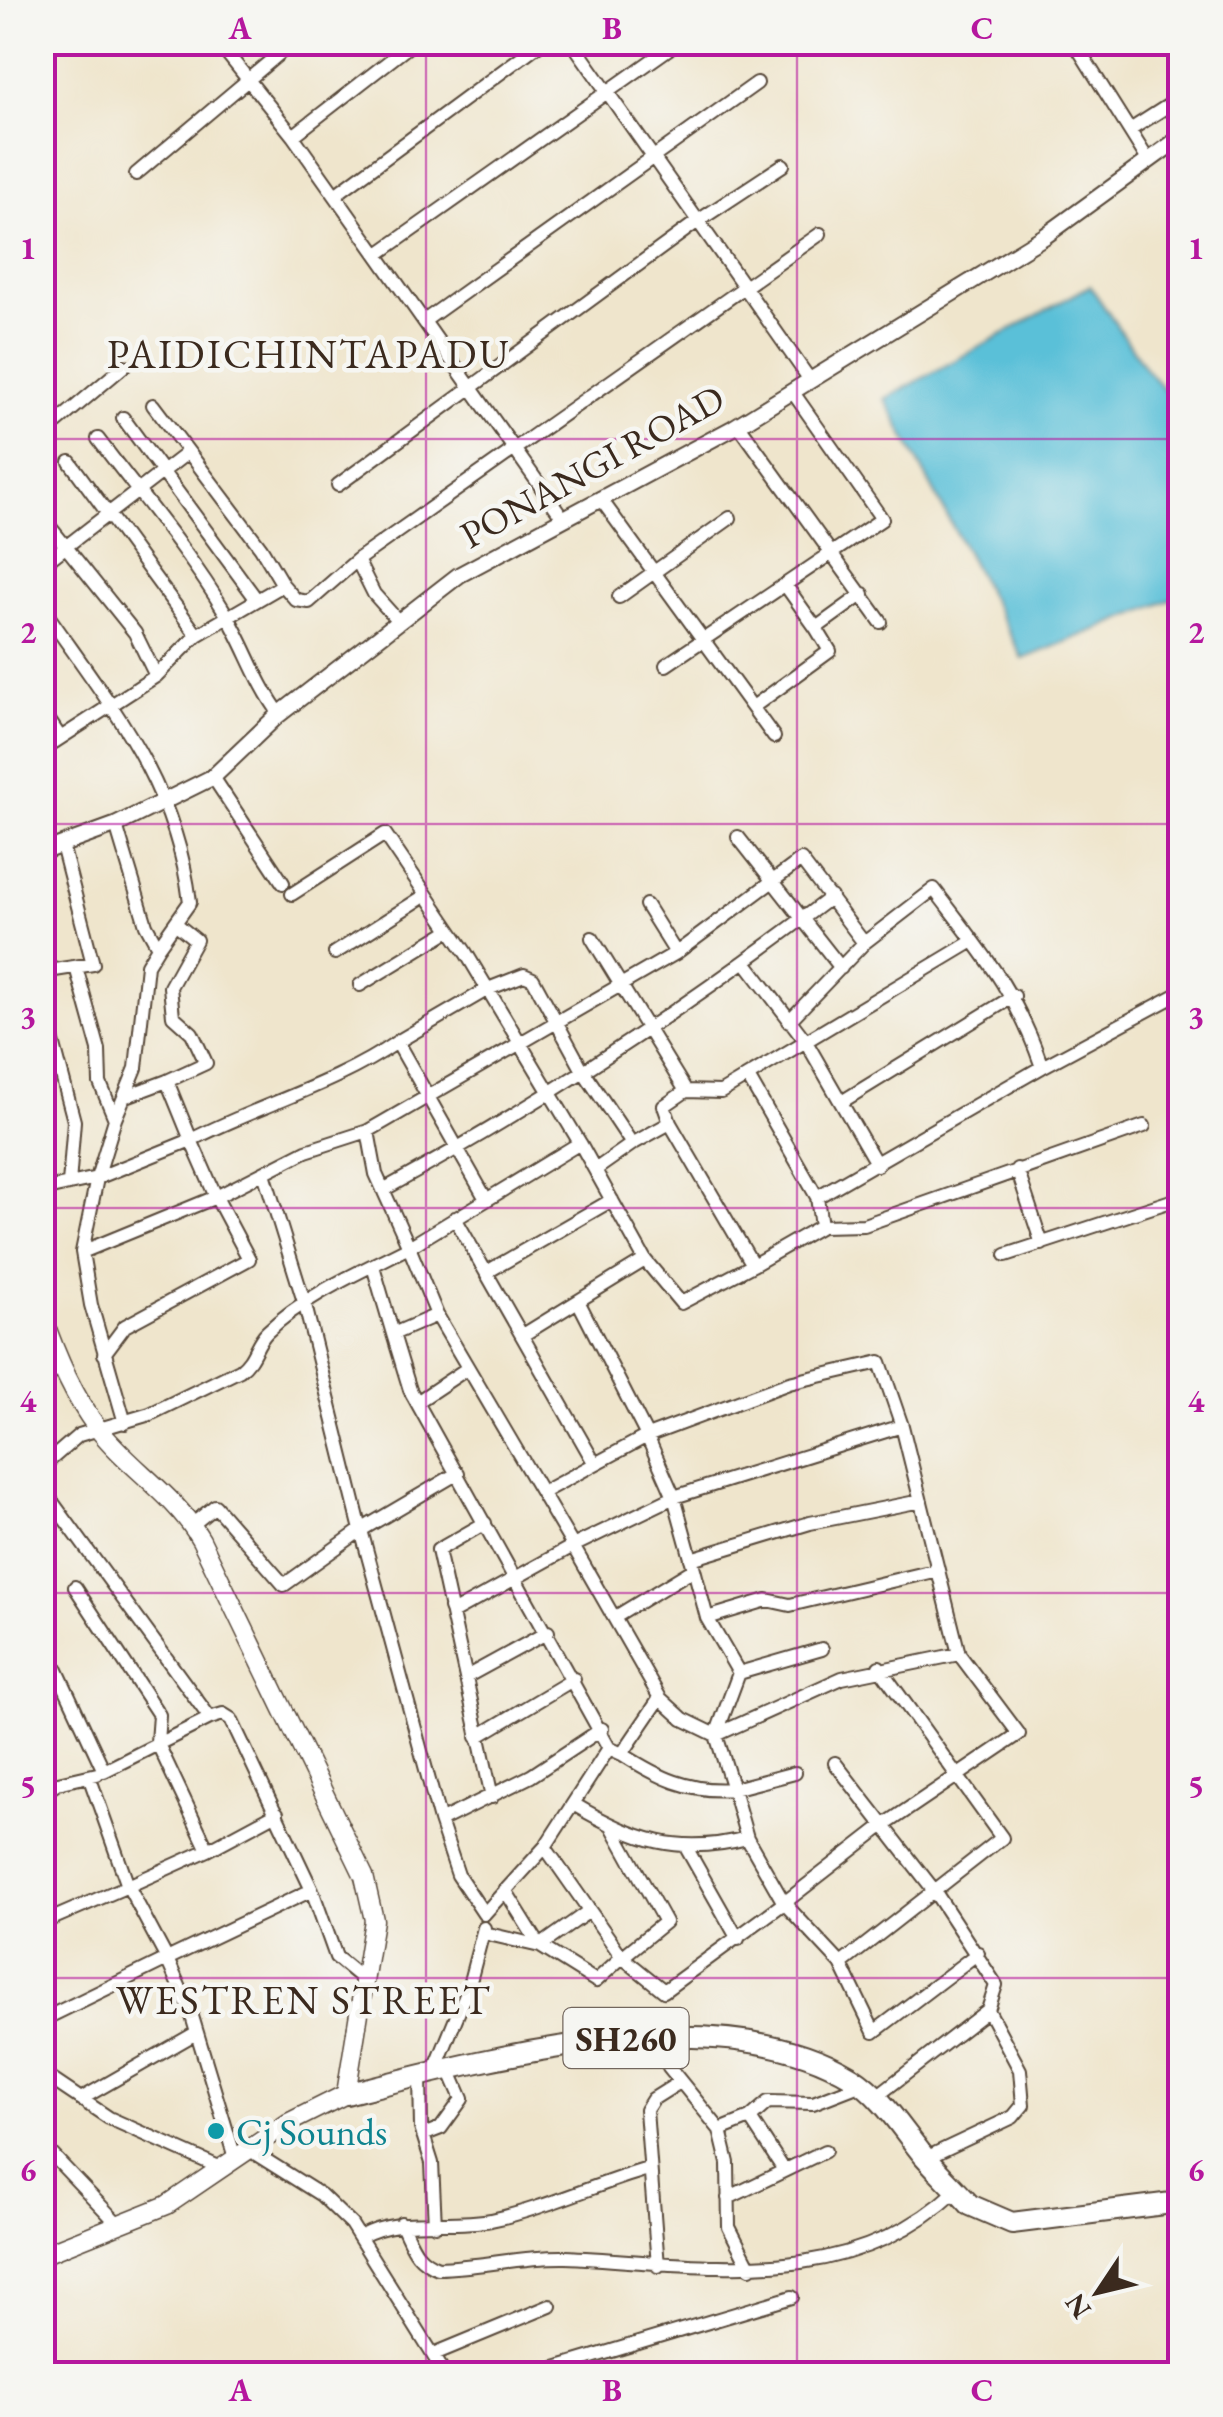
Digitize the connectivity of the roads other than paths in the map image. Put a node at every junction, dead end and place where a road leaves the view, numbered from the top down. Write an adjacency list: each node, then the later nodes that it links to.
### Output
1 (218, 42): 8 (street)
2 (293, 42): 8 (street)
3 (414, 42): 13 (street)
4 (542, 42): 19 (street)
5 (572, 42): 10 (street)
6 (678, 42): 10 (street)
7 (1074, 42): 12 (street)
8 (248, 80): 13 (street); 18 (street)
9 (758, 82): 15 (street)
10 (608, 89): 15 (street); 22 (street)
11 (1180, 98): 12 (street)
12 (1130, 130): 16 (street)
13 (294, 136): 19 (street)
14 (1180, 138): 16 (street, PONANGI ROAD)
15 (654, 160): 20 (street); 24 (street)
16 (1148, 160): 26 (street, PONANGI ROAD)
17 (782, 164): 20 (street)
18 (136, 174)
19 (336, 195): 22 (street)
20 (698, 221): 23 (street); 27 (street)
21 (820, 234): 23 (street)
22 (378, 254): 24 (street)
23 (744, 284): 26 (street); 34 (street)
24 (424, 321): 27 (street)
25 (124, 366): 32 (street)
26 (810, 380): 28 (street, PONANGI ROAD)
27 (469, 386): 34 (street); 38 (street)
28 (792, 391): 31 (street, PONANGI ROAD); 46 (street)
29 (153, 405): 35 (street)
30 (123, 418): 37 (street)
31 (738, 424): 40 (street, PONANGI ROAD); 46 (street)
32 (42, 435)
33 (98, 439): 39 (street)
34 (512, 451): 43 (street); 47 (street)
35 (188, 452): 37 (street); 50 (street)
36 (70, 462): 41 (street)
37 (160, 471): 39 (street); 54 (street)
38 (338, 484)
39 (137, 490): 41 (street); 56 (street)
40 (600, 498): 43 (street, PONANGI ROAD); 49 (street)
41 (109, 513): 45 (street); 60 (street)
42 (42, 517): 45 (street)
43 (562, 518): 57 (street, PONANGI ROAD)
44 (730, 518): 49 (street)
45 (67, 546): 48 (street); 63 (street)
46 (832, 552): 51 (street); 52 (street)
47 (357, 560): 50 (street); 57 (street)
48 (42, 565)
49 (655, 571): 53 (street); 61 (street)
50 (283, 585): 54 (street)
51 (786, 586): 59 (street); 61 (street)
52 (863, 594): 58 (street); 59 (street)
53 (619, 597)
54 (257, 600): 56 (street)
55 (42, 607): 64 (street)
56 (228, 617): 60 (street); 67 (street)
57 (400, 622): 67 (street, PONANGI ROAD)
58 (881, 622)
59 (816, 628): 65 (street)
60 (197, 634): 63 (street)
61 (705, 638): 62 (street); 65 (street)
62 (666, 665)
63 (156, 676): 64 (street)
64 (114, 706): 68 (street); 72 (street)
65 (753, 708): 69 (street)
66 (42, 710): 68 (street)
67 (280, 714): 71 (street, PONANGI ROAD)
68 (60, 737): 70 (street)
69 (774, 737)
70 (42, 750)
71 (213, 777): 72 (street, PONANGI ROAD); 78 (street)
72 (167, 802): 73 (street, PONANGI ROAD); 82 (street)
73 (116, 825): 75 (street, PONANGI ROAD); 87 (street)
74 (738, 837): 77 (street)
75 (62, 844): 76 (street, PONANGI ROAD); 91 (street)
76 (42, 852)
77 (773, 883): 79 (street); 81 (street); 89 (street)
78 (426, 895): 83 (street); 88 (street)
79 (831, 897): 81 (street); 86 (street)
80 (646, 905): 89 (street)
81 (802, 920): 90 (street); 92 (street)
82 (175, 923): 87 (street); 109 (street)
83 (450, 930): 94 (street); 96 (street)
84 (592, 938): 95 (street)
85 (974, 940): 86 (street); 98 (street); 104 (street)
86 (864, 943): 92 (street)
87 (158, 947): 113 (street)
88 (335, 953)
89 (676, 953): 95 (street)
90 (746, 962): 100 (street); 102 (street)
91 (76, 967): 93 (street); 115 (street)
92 (841, 968): 100 (street)
93 (42, 972)
94 (360, 984)
95 (620, 984): 101 (street); 102 (street)
96 (488, 989): 101 (street); 103 (street); 105 (street)
97 (1180, 992): 106 (street)
98 (1014, 996): 106 (street); 114 (street)
99 (42, 1000): 128 (street)
100 (789, 1020): 104 (street)
101 (555, 1022): 103 (street); 107 (street)
102 (646, 1028): 107 (street); 111 (street)
103 (520, 1040): 110 (street); 112 (street)
104 (805, 1040): 108 (street); 114 (street)
105 (397, 1042): 112 (street); 119 (street)
106 (1042, 1067): 123 (street)
107 (582, 1069): 110 (street); 121 (street)
108 (748, 1077): 111 (street); 132 (street)
109 (166, 1081): 113 (street); 119 (street)
110 (548, 1090): 120 (street); 122 (street)
111 (686, 1091): 116 (street)
112 (429, 1094): 118 (street); 122 (street)
113 (124, 1097): 115 (street)
114 (843, 1101): 123 (street)
115 (115, 1119): 127 (street)
116 (670, 1122): 121 (street); 143 (street)
117 (1144, 1126): 124 (street)
118 (368, 1131): 126 (street); 130 (street)
119 (191, 1140): 127 (street); 131 (street)
120 (580, 1144): 125 (street); 133 (street)
121 (632, 1144): 125 (street)
122 (457, 1150): 130 (street); 133 (street)
123 (877, 1165): 132 (street)
124 (1018, 1169): 137 (street); 138 (street)
125 (595, 1170): 134 (street)
126 (264, 1173): 131 (street); 147 (street)
127 (97, 1178): 128 (street); 140 (street)
128 (70, 1184): 129 (street)
129 (42, 1190)
130 (383, 1190): 139 (street)
131 (216, 1197): 140 (street); 152 (street)
132 (817, 1198): 137 (street)
133 (486, 1199): 136 (street)
134 (612, 1200): 142 (street); 145 (street)
135 (1171, 1201): 138 (street)
136 (455, 1218): 139 (street); 145 (street)
137 (822, 1226): 143 (street)
138 (1042, 1244): 141 (street)
139 (409, 1247): 144 (street); 149 (street)
140 (82, 1252): 152 (street)
141 (1006, 1255)
142 (645, 1260): 143 (street); 146 (street)
143 (752, 1265)
144 (372, 1266): 147 (street); 150 (street)
145 (488, 1272): 151 (street)
146 (578, 1300): 151 (street); 160 (street)
147 (305, 1304): 157 (street); 170 (street)
148 (42, 1314): 153 (main road)
149 (437, 1314): 150 (street); 154 (street)
150 (393, 1334): 156 (street)
151 (522, 1335): 161 (street)
152 (104, 1354): 157 (street)
153 (61, 1366): 155 (street); 159 (main road)
154 (468, 1368): 156 (street); 165 (street)
155 (42, 1382)
156 (417, 1402): 163 (street)
157 (125, 1423): 159 (street)
158 (902, 1426): 160 (street); 166 (street); 167 (street)
159 (97, 1427): 162 (street); 169 (main road)
160 (647, 1436): 161 (street); 166 (street)
161 (595, 1464): 165 (street)
162 (42, 1466)
163 (458, 1473): 168 (street); 170 (street)
164 (42, 1488): 190 (street)
165 (544, 1492): 171 (street)
166 (674, 1497): 171 (street); 172 (street)
167 (921, 1501): 172 (street); 173 (street)
168 (485, 1523): 174 (street); 176 (street)
169 (192, 1525): 170 (street); 228 (main road)
170 (361, 1530): 206 (street)
171 (573, 1546): 174 (street); 177 (street)
172 (692, 1564): 177 (street); 178 (street)
173 (938, 1570): 178 (street); 182 (street)
174 (518, 1577): 176 (street); 179 (street)
175 (75, 1587): 194 (street)
176 (450, 1608): 186 (street)
177 (617, 1616): 189 (street)
178 (707, 1618): 185 (street)
179 (548, 1632): 186 (street); 188 (street)
180 (42, 1638): 184 (street)
181 (822, 1649): 185 (street)
182 (959, 1654): 183 (street); 200 (street)
183 (879, 1667): 192 (street); 200 (street)
184 (57, 1670): 187 (street); 197 (street)
185 (740, 1673): 192 (street)
186 (466, 1677): 193 (street)
187 (42, 1678)
188 (574, 1679): 191 (street); 193 (street)
189 (660, 1698): 192 (street); 195 (street)
190 (210, 1718): 194 (street); 205 (street)
191 (602, 1730): 195 (street); 203 (street)
192 (716, 1734): 201 (street)
193 (477, 1736): 203 (street)
194 (157, 1742): 197 (street); 212 (street)
195 (616, 1751): 201 (street); 204 (street)
196 (835, 1763): 207 (street)
197 (104, 1771): 199 (street)
198 (795, 1773): 201 (street)
199 (89, 1776): 202 (street); 213 (street)
200 (957, 1776): 207 (street); 214 (street)
201 (733, 1789): 209 (street)
202 (42, 1794)
203 (492, 1797): 206 (street)
204 (575, 1805): 208 (street); 210 (street)
205 (277, 1814): 212 (street); 215 (street)
206 (440, 1821): 219 (street)
207 (882, 1826): 214 (street); 217 (street)
208 (613, 1828): 211 (street); 225 (street)
209 (748, 1838): 211 (street); 217 (street)
210 (544, 1848): 216 (street); 218 (street)
211 (687, 1848): 222 (street)
212 (208, 1850): 213 (street)
213 (128, 1886): 220 (street); 226 (street)
214 (933, 1889): 224 (street); 227 (street)
215 (312, 1890): 226 (street); 228 (street)
216 (505, 1890): 219 (street); 223 (street)
217 (784, 1903): 222 (street); 227 (street)
218 (589, 1911): 223 (street); 225 (street)
219 (484, 1914): 221 (street)
220 (44, 1918)
221 (484, 1933): 223 (street); 233 (street)
222 (738, 1938): 225 (street)
223 (540, 1946): 225 (street)
224 (978, 1952): 227 (street); 229 (street)
225 (622, 1957)
226 (167, 1959): 230 (street); 231 (street)
227 (840, 1964)
228 (365, 1981): 237 (main road)
229 (988, 2010): 236 (street); 245 (street)
230 (42, 2020)
231 (196, 2033): 238 (street); 244 (street)
232 (657, 2037): 233 (main road, SH260); 235 (street); 236 (main road, SH260)
233 (435, 2072): 237 (main road, SH260); 241 (street); 241 (street)
234 (42, 2073): 238 (street)
235 (680, 2082): 240 (street); 246 (street)
236 (869, 2090): 239 (street); 245 (main road, SH260)
237 (346, 2094): 244 (main road)
238 (81, 2099): 244 (street)
239 (750, 2118): 240 (street); 247 (street)
240 (720, 2130): 249 (street)
241 (423, 2135): 253 (street)
242 (42, 2144): 252 (street)
243 (825, 2151): 247 (street)
244 (235, 2158): 252 (main road); 254 (street)
245 (926, 2158): 248 (main road, SH260)
246 (648, 2169): 253 (street); 256 (street)
247 (784, 2170): 249 (street)
248 (957, 2190): 250 (main road, SH260); 257 (street)
249 (728, 2198): 257 (street)
250 (1180, 2202)
251 (400, 2223): 253 (street); 254 (street); 256 (street)
252 (119, 2225): 255 (main road)
253 (435, 2226)
254 (360, 2237): 260 (street)
255 (42, 2255)
256 (658, 2266): 257 (street)
257 (750, 2268)
258 (792, 2298): 262 (street)
259 (550, 2306): 260 (street)
260 (434, 2354): 261 (street)
261 (446, 2374)
262 (535, 2374)

